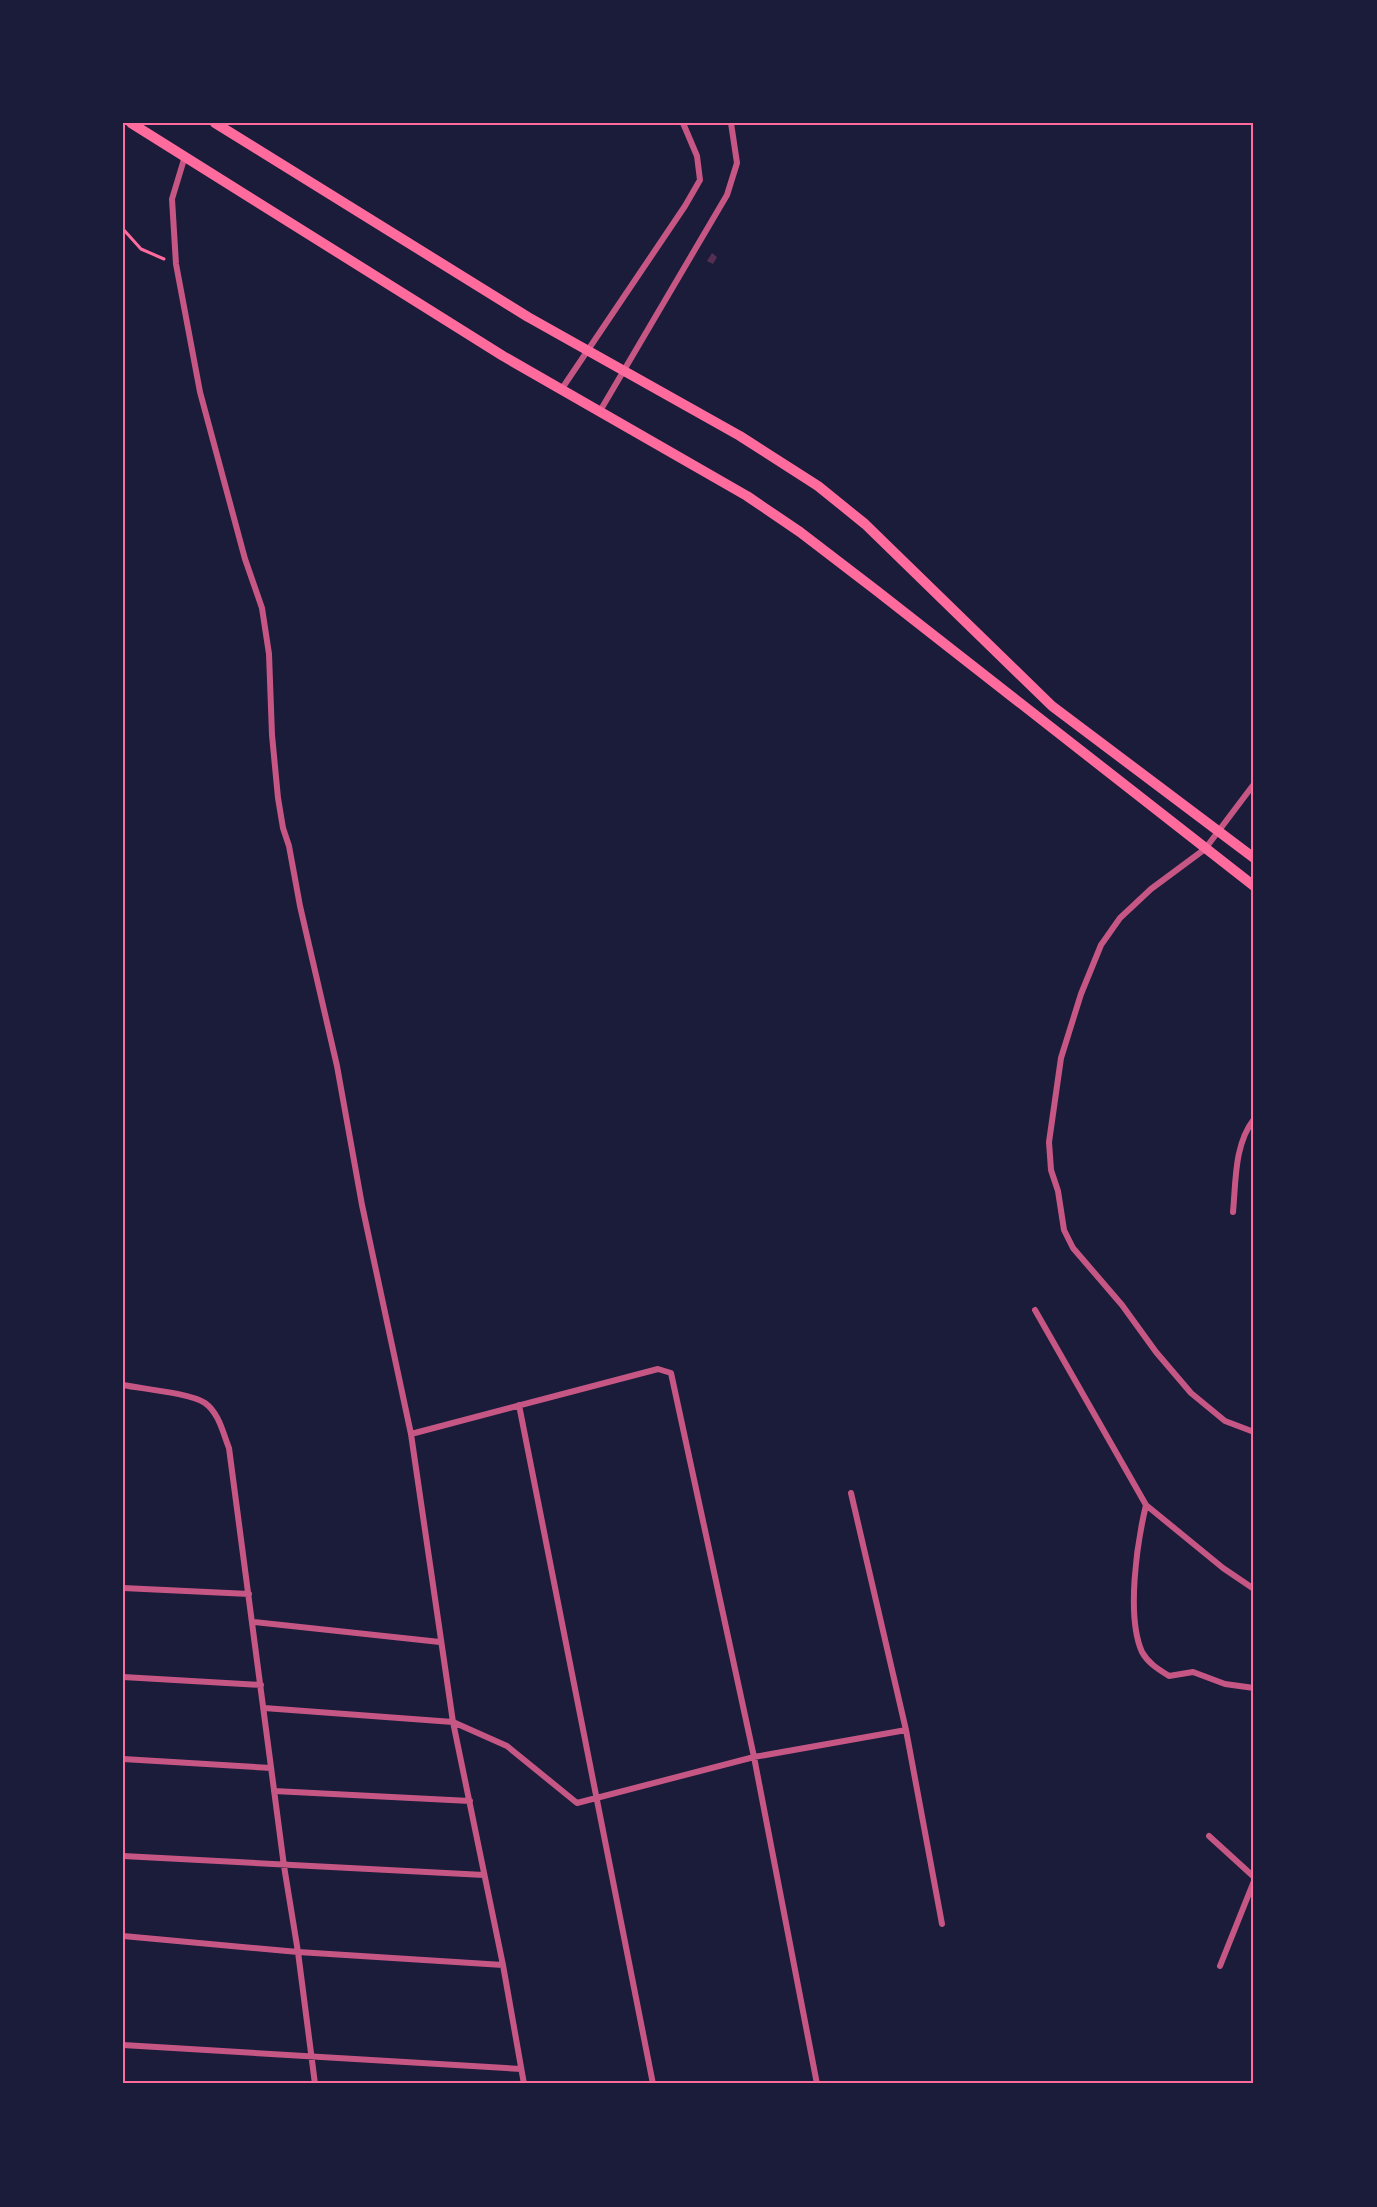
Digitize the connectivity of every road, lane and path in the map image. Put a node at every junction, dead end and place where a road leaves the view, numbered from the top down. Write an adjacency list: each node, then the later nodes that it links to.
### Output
1 (131, 123): 5 (main road)
2 (215, 123): 8 (main road)
3 (682, 123): 8 (street)
4 (731, 123): 9 (street)
5 (185, 156): 7 (street); 10 (main road)
6 (123, 229): 7 (path)
7 (176, 264): 23 (street)
8 (587, 351): 9 (main road); 10 (street)
9 (623, 371): 11 (street); 13 (main road)
10 (561, 390): 11 (main road)
11 (600, 411): 14 (main road)
12 (1254, 784): 13 (street)
13 (1219, 832): 14 (street); 15 (main road)
14 (1205, 849): 16 (main road); 22 (street)
15 (1254, 858)
16 (1254, 886)
17 (1254, 1119): 18 (street)
18 (1233, 1212)
19 (1035, 1310): 25 (street)
20 (123, 1385): 28 (street)
21 (519, 1406): 23 (street); 37 (street); 41 (street)
22 (1254, 1432)
23 (411, 1434): 30 (street)
24 (851, 1493): 36 (street)
25 (1146, 1506): 27 (street); 33 (street)
26 (123, 1588): 28 (street)
27 (1254, 1589)
28 (249, 1594): 29 (street)
29 (253, 1622): 30 (street); 32 (street)
30 (440, 1642): 35 (street)
31 (123, 1677): 32 (street)
32 (261, 1684): 34 (street)
33 (1254, 1688)
34 (264, 1708): 35 (street); 39 (street)
35 (453, 1722): 41 (street); 42 (street)
36 (906, 1730): 37 (street); 48 (street)
37 (754, 1757): 41 (street); 59 (street)
38 (123, 1759): 39 (street)
39 (272, 1768): 40 (street)
40 (274, 1791): 42 (street); 45 (street)
41 (598, 1798): 58 (street)
42 (470, 1801): 46 (street)
43 (1209, 1836): 47 (street)
44 (123, 1856): 45 (street)
45 (284, 1866): 46 (street); 50 (street)
46 (484, 1875): 51 (street)
47 (1254, 1879): 52 (street)
48 (942, 1924)
49 (123, 1936): 50 (street)
50 (298, 1952): 51 (street); 54 (street)
51 (503, 1965): 55 (street)
52 (1220, 1966)
53 (123, 2045): 54 (street)
54 (311, 2056): 55 (street); 56 (street)
55 (521, 2069): 57 (street)
56 (315, 2084)
57 (524, 2084)
58 (653, 2084)
59 (817, 2084)

